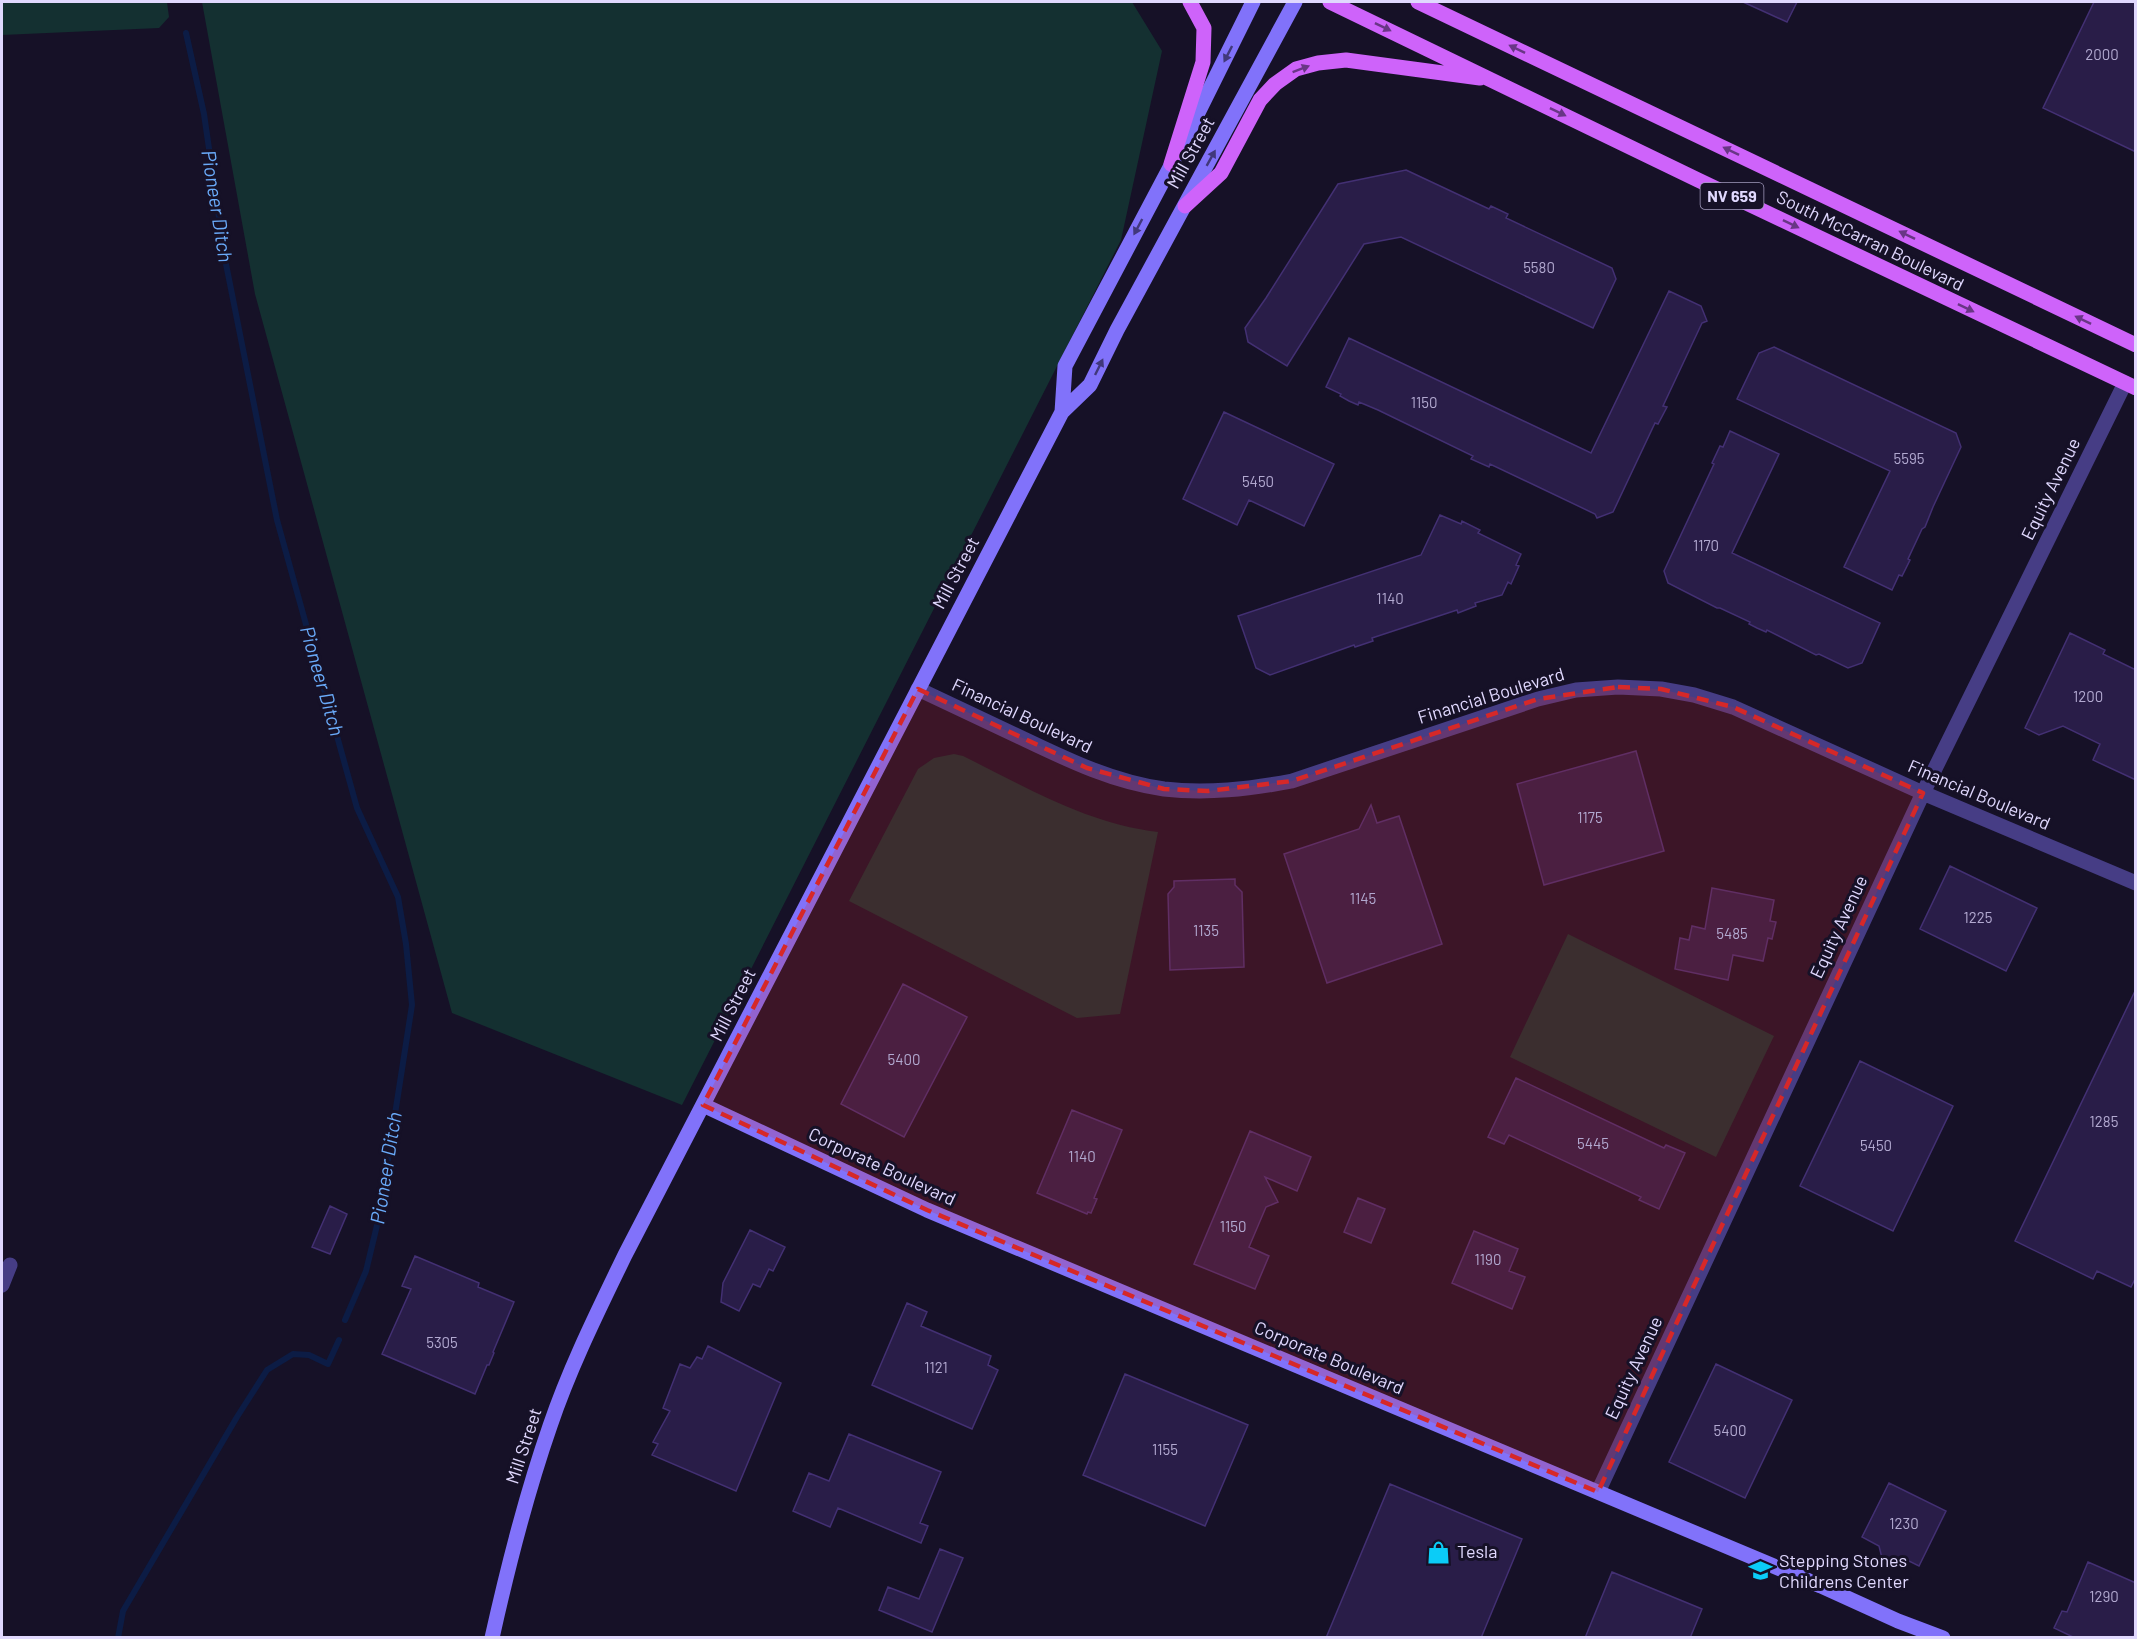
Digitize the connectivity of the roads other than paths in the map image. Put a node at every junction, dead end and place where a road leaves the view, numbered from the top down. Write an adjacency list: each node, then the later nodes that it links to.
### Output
1 (1190, 2): 7 (main road)
2 (1253, 2): 7 (main road, Mill Street, one-way to 7)
3 (1295, 2): 8 (main road, Mill Street, one-way to 3)
4 (1330, 2): 6 (main road, South McCarran Boulevard / NV 659, one-way to 6)
5 (1418, 2): 9 (main road, South McCarran Boulevard / NV 659, one-way to 5)
6 (1496, 81): 8 (main road, one-way to 6); 10 (main road, South McCarran Boulevard / NV 659, one-way to 10)
7 (1171, 164): 11 (main road, Mill Street, one-way to 11)
8 (1185, 206): 11 (main road, Mill Street, one-way to 8)
9 (2136, 345)
10 (2132, 383): 13 (street, Equity Avenue)
11 (1062, 412): 12 (main road, Mill Street)
12 (918, 689): 13 (street, Financial Boulevard); 15 (main road, Mill Street)
13 (1923, 793): 14 (street, Financial Boulevard); 18 (street, Equity Avenue)
14 (2136, 883)
15 (703, 1105): 18 (main road, Corporate Boulevard); 19 (main road, Mill Street)
16 (10, 1265): 17 (street)
17 (2, 1285)
18 (1598, 1492): 20 (main road, Corporate Boulevard)
19 (492, 1638)
20 (1943, 1638)

